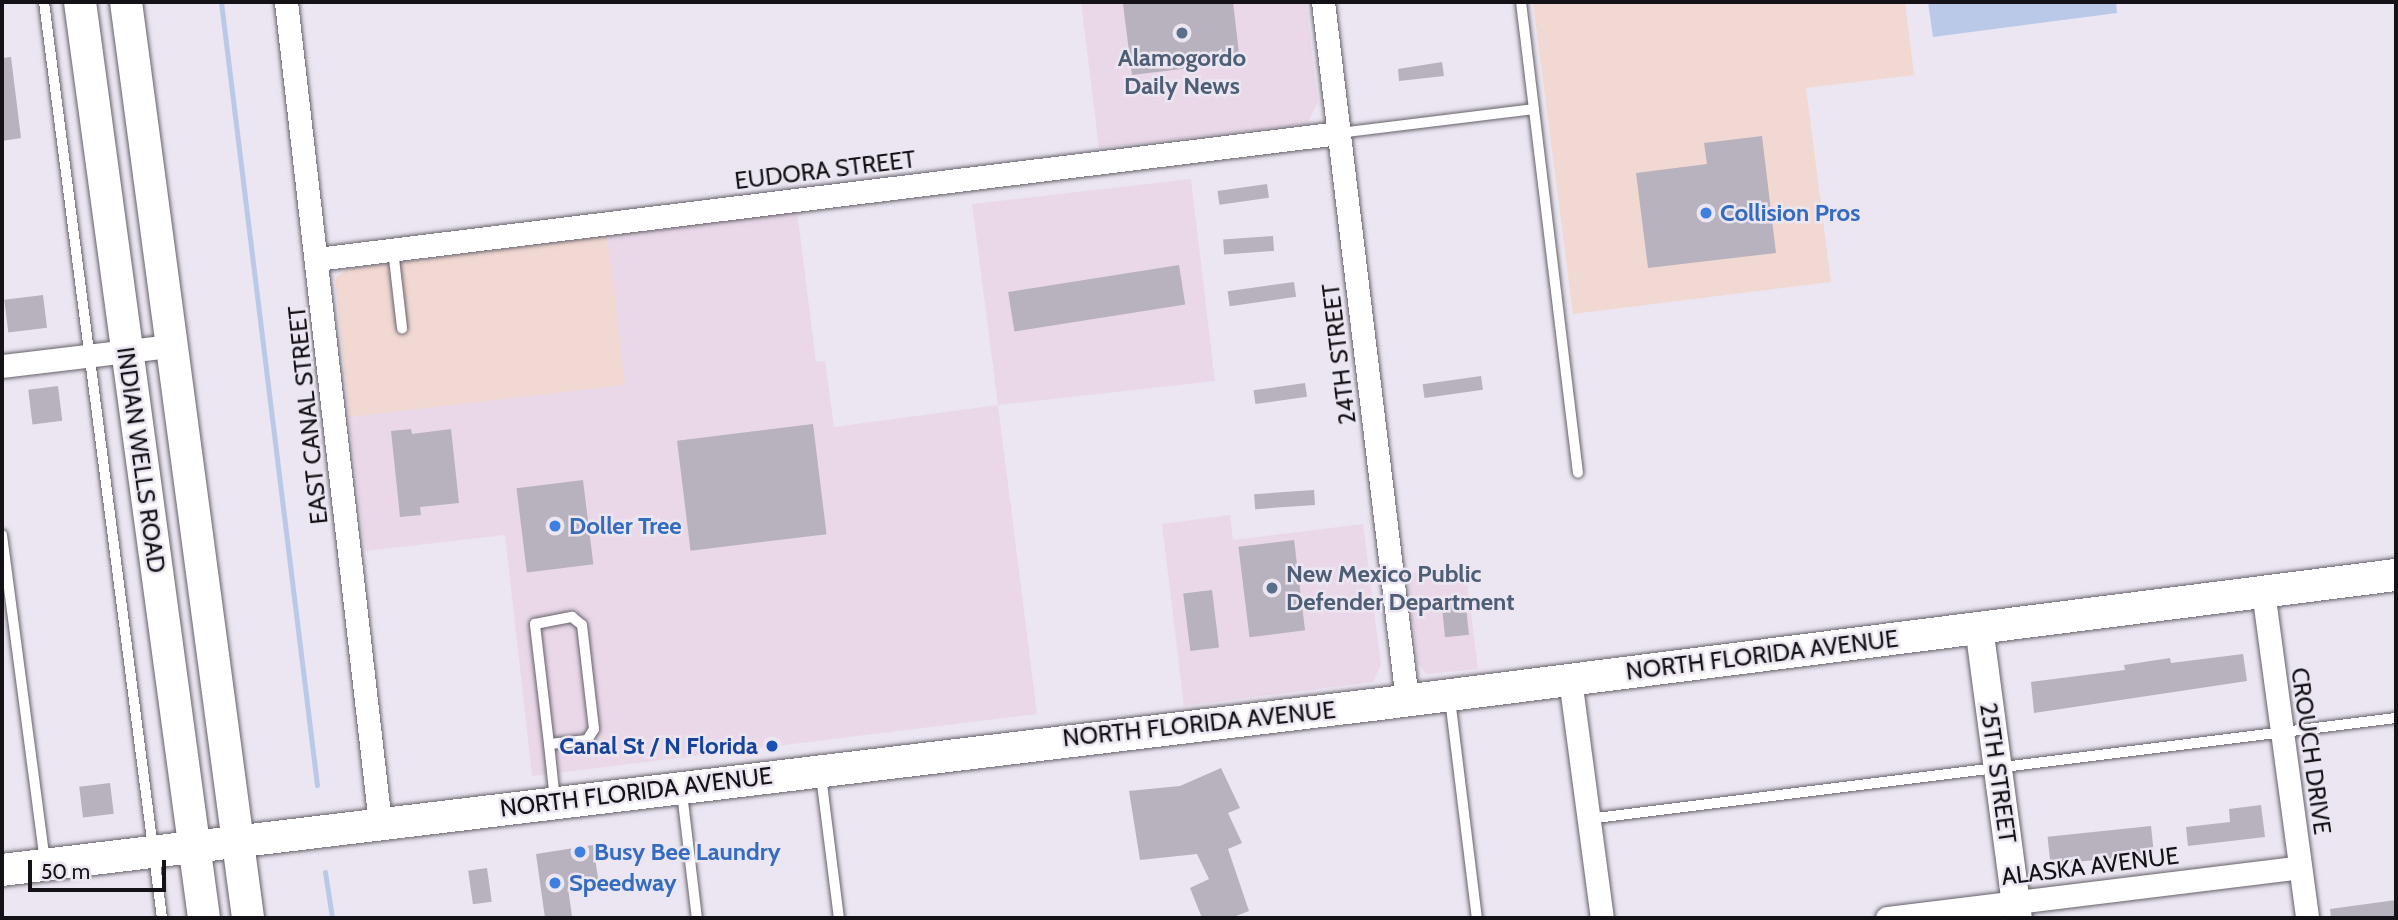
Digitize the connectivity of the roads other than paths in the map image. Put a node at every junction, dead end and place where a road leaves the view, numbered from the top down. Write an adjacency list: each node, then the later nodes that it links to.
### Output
1 (44, 2): 14 (lane, INDIAN WELLS ROAD)
2 (80, 2): 13 (main road, INDIAN WELLS ROAD)
3 (126, 2): 12 (main road, INDIAN WELLS ROAD)
4 (286, 2): 10 (street, EAST CANAL STREET)
5 (1322, 2): 8 (street, 24TH STREET)
6 (1521, 2): 7 (lane)
7 (1534, 109): 8 (lane); 16 (lane)
8 (1339, 133): 9 (street, EUDORA STREET); 23 (street, 24TH STREET)
9 (393, 250): 10 (street, EUDORA STREET); 11 (lane)
10 (317, 259): 32 (street, EAST CANAL STREET)
11 (402, 328)
12 (170, 346): 13 (street); 33 (main road, INDIAN WELLS ROAD)
13 (126, 351): 14 (street); 34 (main road, INDIAN WELLS ROAD)
14 (88, 354): 15 (street); 35 (lane, INDIAN WELLS ROAD)
15 (2, 366)
16 (1578, 473)
17 (2, 535): 36 (lane)
18 (2396, 575): 19 (main road, NORTH FLORIDA AVENUE)
19 (2263, 591): 20 (main road, NORTH FLORIDA AVENUE); 25 (street, CROUCH DRIVE)
20 (1979, 628): 21 (main road, NORTH FLORIDA AVENUE); 27 (street, 25TH STREET)
21 (1570, 679): 22 (main road, NORTH FLORIDA AVENUE); 31 (street)
22 (1449, 695): 23 (main road, NORTH FLORIDA AVENUE); 45 (lane)
23 (1406, 700): 28 (main road, NORTH FLORIDA AVENUE)
24 (2396, 718): 25 (lane)
25 (2282, 732): 27 (lane); 37 (street, CROUCH DRIVE)
26 (549, 744): 26 (lane); 30 (lane)
27 (1998, 767): 31 (lane); 39 (street, 25TH STREET)
28 (820, 769): 29 (main road, NORTH FLORIDA AVENUE); 44 (lane)
29 (681, 787): 30 (main road, NORTH FLORIDA AVENUE); 43 (lane)
30 (555, 803): 32 (main road, NORTH FLORIDA AVENUE)
31 (1588, 819): 46 (street)
32 (380, 824): 33 (main road, NORTH FLORIDA AVENUE)
33 (238, 841): 34 (main road, NORTH FLORIDA AVENUE); 42 (main road, INDIAN WELLS ROAD)
34 (194, 847): 35 (main road, NORTH FLORIDA AVENUE); 41 (main road, INDIAN WELLS ROAD)
35 (153, 850): 36 (main road, NORTH FLORIDA AVENUE); 40 (lane, INDIAN WELLS ROAD)
36 (45, 864): 38 (main road, NORTH FLORIDA AVENUE)
37 (2301, 867): 39 (street, ALASKA AVENUE); 48 (street, CROUCH DRIVE)
38 (2, 870)
39 (2017, 910): 47 (street, ALASKA AVENUE)
40 (162, 918)
41 (204, 918)
42 (248, 918)
43 (697, 918)
44 (839, 918)
45 (1477, 918)
46 (1602, 918)
47 (1887, 918)
48 (2306, 918)

